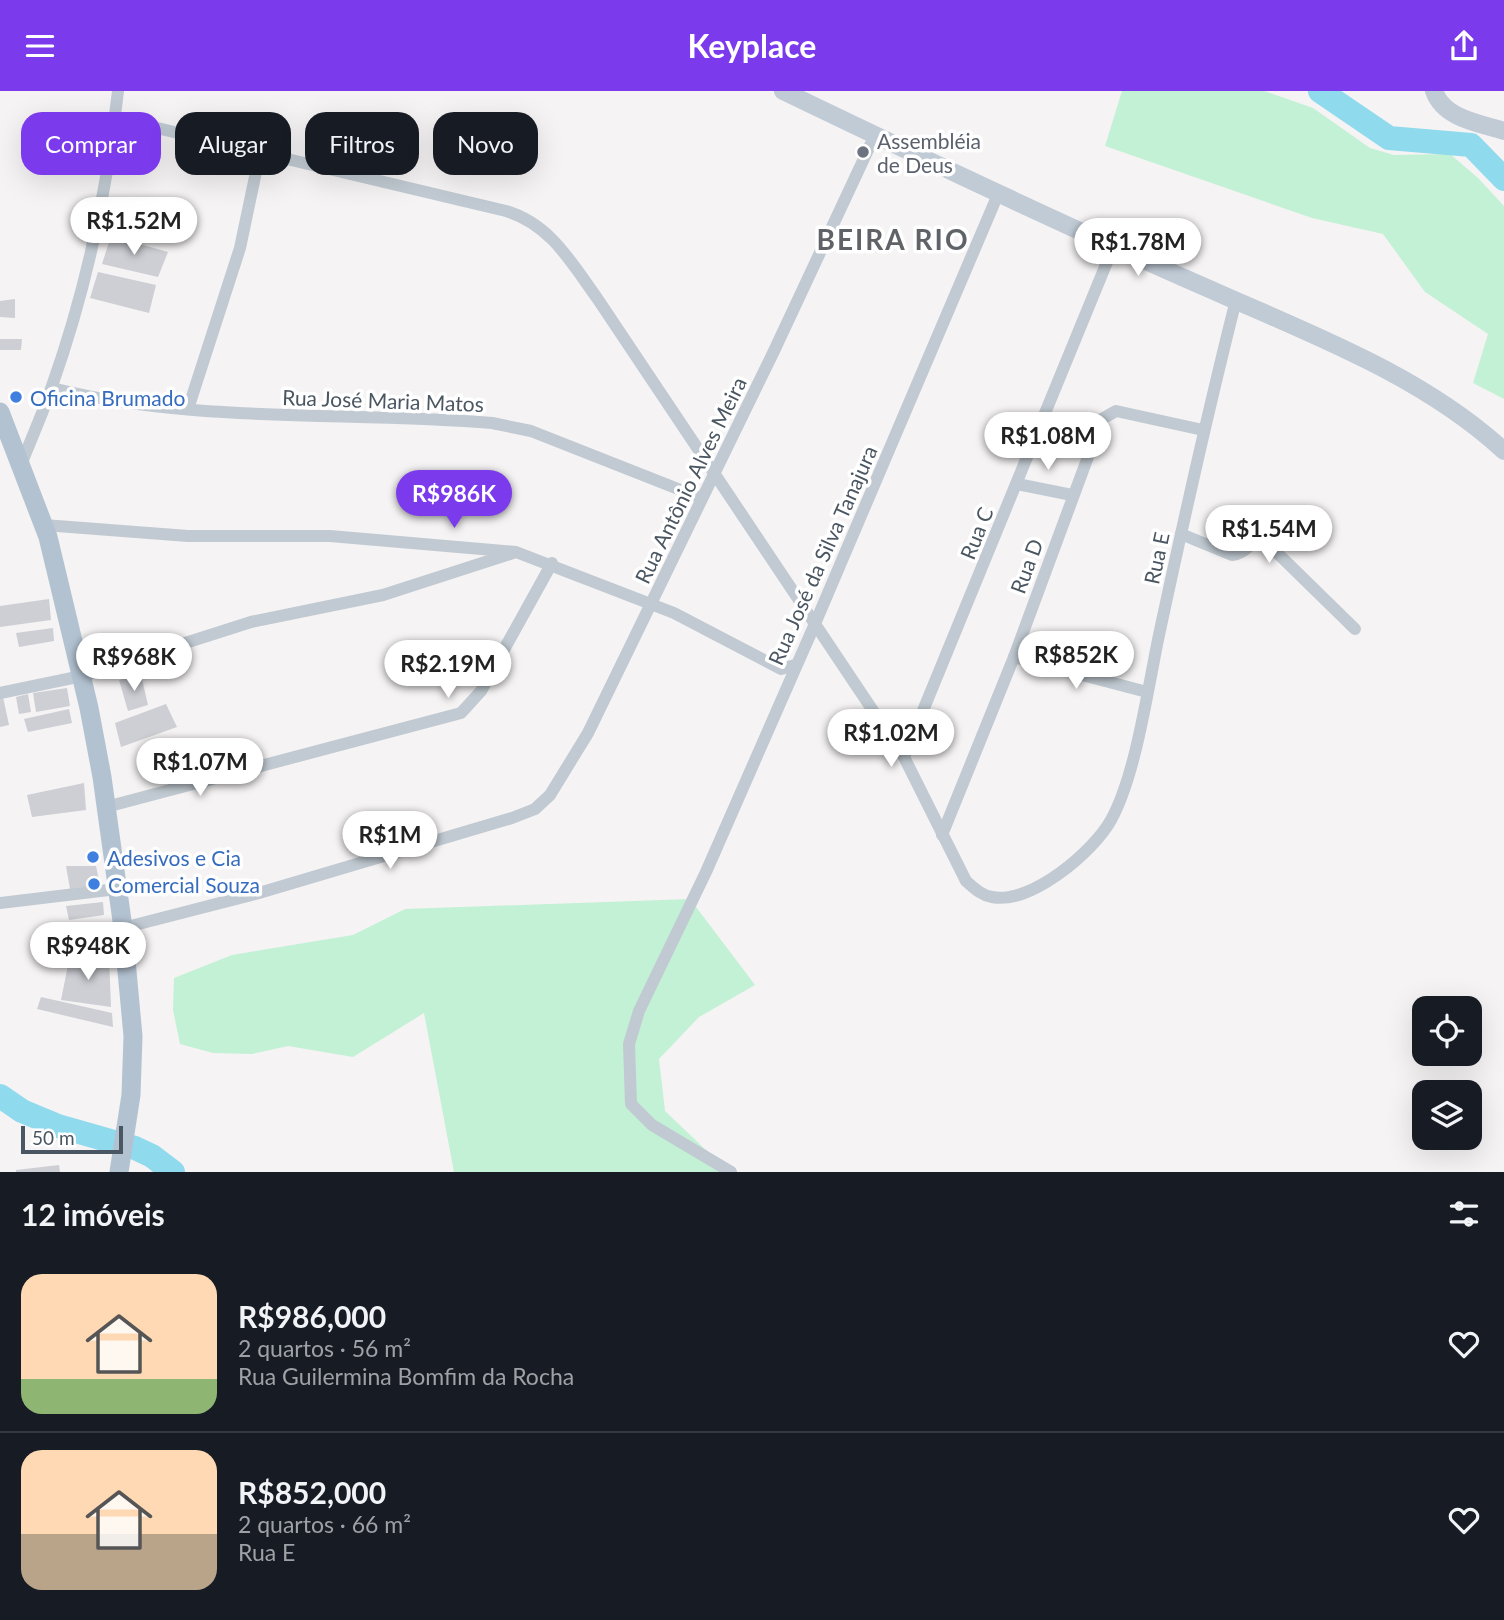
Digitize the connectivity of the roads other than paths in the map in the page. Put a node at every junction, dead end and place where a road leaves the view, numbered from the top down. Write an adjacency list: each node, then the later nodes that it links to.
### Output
1 (118, 91): 4 (street)
2 (783, 91): 6 (street)
3 (1434, 91): 5 (street)
4 (116, 112)
5 (1504, 131)
6 (875, 135): 10 (street); 19 (street, Rua Antônio Alves Meira)
7 (291, 160): 19 (street, Rua E)
8 (106, 175): 13 (street)
9 (255, 175): 14 (street)
10 (999, 192): 11 (street); 28 (street, Rua José da Silva Tanajura)
11 (1114, 245): 12 (street); 20 (street, Rua C)
12 (1236, 300): 16 (street, Rua E); 17 (street)
13 (52, 387): 14 (street, Rua José Maria Matos); 18 (street)
14 (188, 409): 22 (street, Rua José Maria Matos)
15 (1, 420): 18 (main road)
16 (1203, 430): 21 (street, Rua D); 24 (street, Rua E)
17 (1504, 451)
18 (21, 465): 23 (main road)
19 (714, 473): 22 (street, Rua Antônio Alves Meira); 28 (street, Rua E)
20 (1017, 484): 21 (street); 35 (street, Rua C)
21 (1072, 495): 30 (street, Rua D)
22 (701, 498): 27 (street, Rua Antônio Alves Meira)
23 (44, 525): 25 (street); 32 (main road)
24 (1181, 534): 29 (street); 33 (street, Rua E)
25 (516, 552): 26 (street); 32 (street)
26 (552, 563): 27 (street); 36 (street)
27 (652, 603): 31 (street); 40 (street, Rua Antônio Alves Meira)
28 (814, 627): 31 (street, Rua José da Silva Tanajura); 35 (street, Rua E)
29 (1354, 629)
30 (1014, 657): 33 (street); 37 (street, Rua D)
31 (795, 665): 42 (street, Rua José da Silva Tanajura)
32 (82, 676): 34 (street); 36 (main road)
33 (1147, 692): 37 (street, Rua E)
34 (0, 693)
35 (904, 757): 37 (street, Rua E)
36 (106, 807): 38 (main road)
37 (942, 835)
38 (117, 889): 39 (street); 40 (main road)
39 (0, 903)
40 (123, 928): 41 (main road)
41 (120, 1172)
42 (731, 1172)

